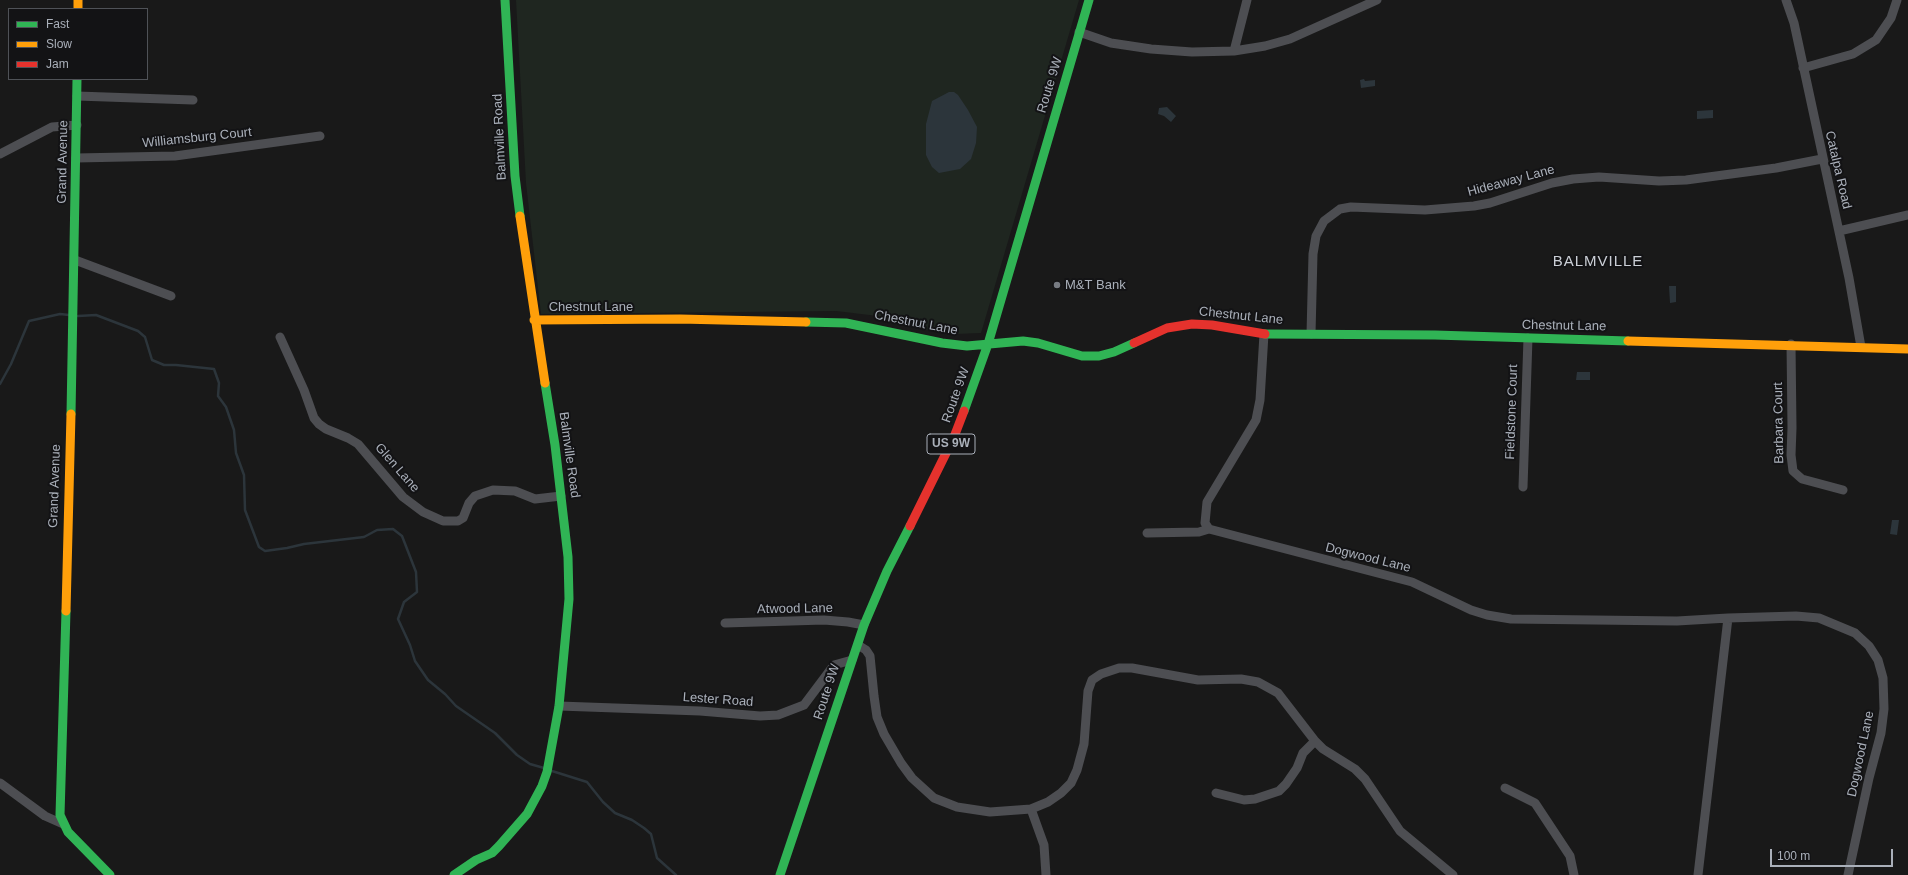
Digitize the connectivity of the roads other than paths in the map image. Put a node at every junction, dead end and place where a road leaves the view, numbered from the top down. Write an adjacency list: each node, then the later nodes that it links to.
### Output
1 (505, 0): 22 (main road, Balmville Road)
2 (1089, 0): 7 (main road, Route 9W / US 9W)
3 (1247, 0): 8 (street)
4 (1377, 0): 8 (street)
5 (1786, 0): 9 (street, Catalpa Road)
6 (1897, 0): 9 (street)
7 (1079, 32): 8 (street); 27 (main road, Route 9W / US 9W)
8 (1234, 51)
9 (1803, 68): 17 (street, Catalpa Road)
10 (77, 80): 11 (main road, Grand Avenue)
11 (77, 96): 12 (street); 13 (main road, Grand Avenue)
12 (193, 100)
13 (77, 125): 15 (street); 16 (main road, Grand Avenue)
14 (320, 136): 16 (street, Williamsburg Court)
15 (0, 154)
16 (76, 158): 20 (main road, Grand Avenue)
17 (1822, 159): 19 (street, Catalpa Road); 24 (street, Hideaway Lane)
18 (1908, 215): 19 (street)
19 (1838, 231): 29 (street, Catalpa Road)
20 (75, 260): 21 (street); 47 (main road, Grand Avenue)
21 (171, 296)
22 (534, 320): 27 (main road, Chestnut Lane); 33 (main road, Balmville Road)
23 (1264, 334): 24 (main road, Chestnut Lane); 27 (main road, Chestnut Lane); 34 (street)
24 (1311, 334): 26 (main road, Chestnut Lane)
25 (280, 337): 33 (street, Glen Lane)
26 (1528, 338): 28 (main road, Chestnut Lane); 31 (street, Fieldstone Court)
27 (988, 344): 38 (main road, Route 9W / US 9W)
28 (1791, 344): 29 (main road, Chestnut Lane); 32 (street, Barbara Court)
29 (1861, 347): 30 (main road, Chestnut Lane)
30 (1908, 349)
31 (1523, 487)
32 (1843, 490)
33 (561, 496): 41 (main road, Balmville Road)
34 (1209, 529): 35 (street); 36 (street, Dogwood Lane)
35 (1147, 533)
36 (1728, 618): 54 (street); 55 (street, Dogwood Lane)
37 (726, 623): 38 (street, Atwood Lane)
38 (864, 626): 39 (main road, Route 9W / US 9W)
39 (858, 645): 40 (main road, Route 9W / US 9W); 46 (street)
40 (852, 660): 41 (street, Lester Road); 50 (main road, Route 9W / US 9W)
41 (559, 706): 49 (main road, Balmville Road)
42 (1315, 741): 45 (street); 46 (street); 52 (street)
43 (0, 784): 47 (street)
44 (1505, 788): 53 (street)
45 (1216, 793)
46 (1031, 809): 51 (street)
47 (63, 824): 48 (main road, Grand Avenue)
48 (110, 875)
49 (454, 875)
50 (780, 875)
51 (1046, 875)
52 (1453, 875)
53 (1574, 875)
54 (1698, 875)
55 (1848, 875)

